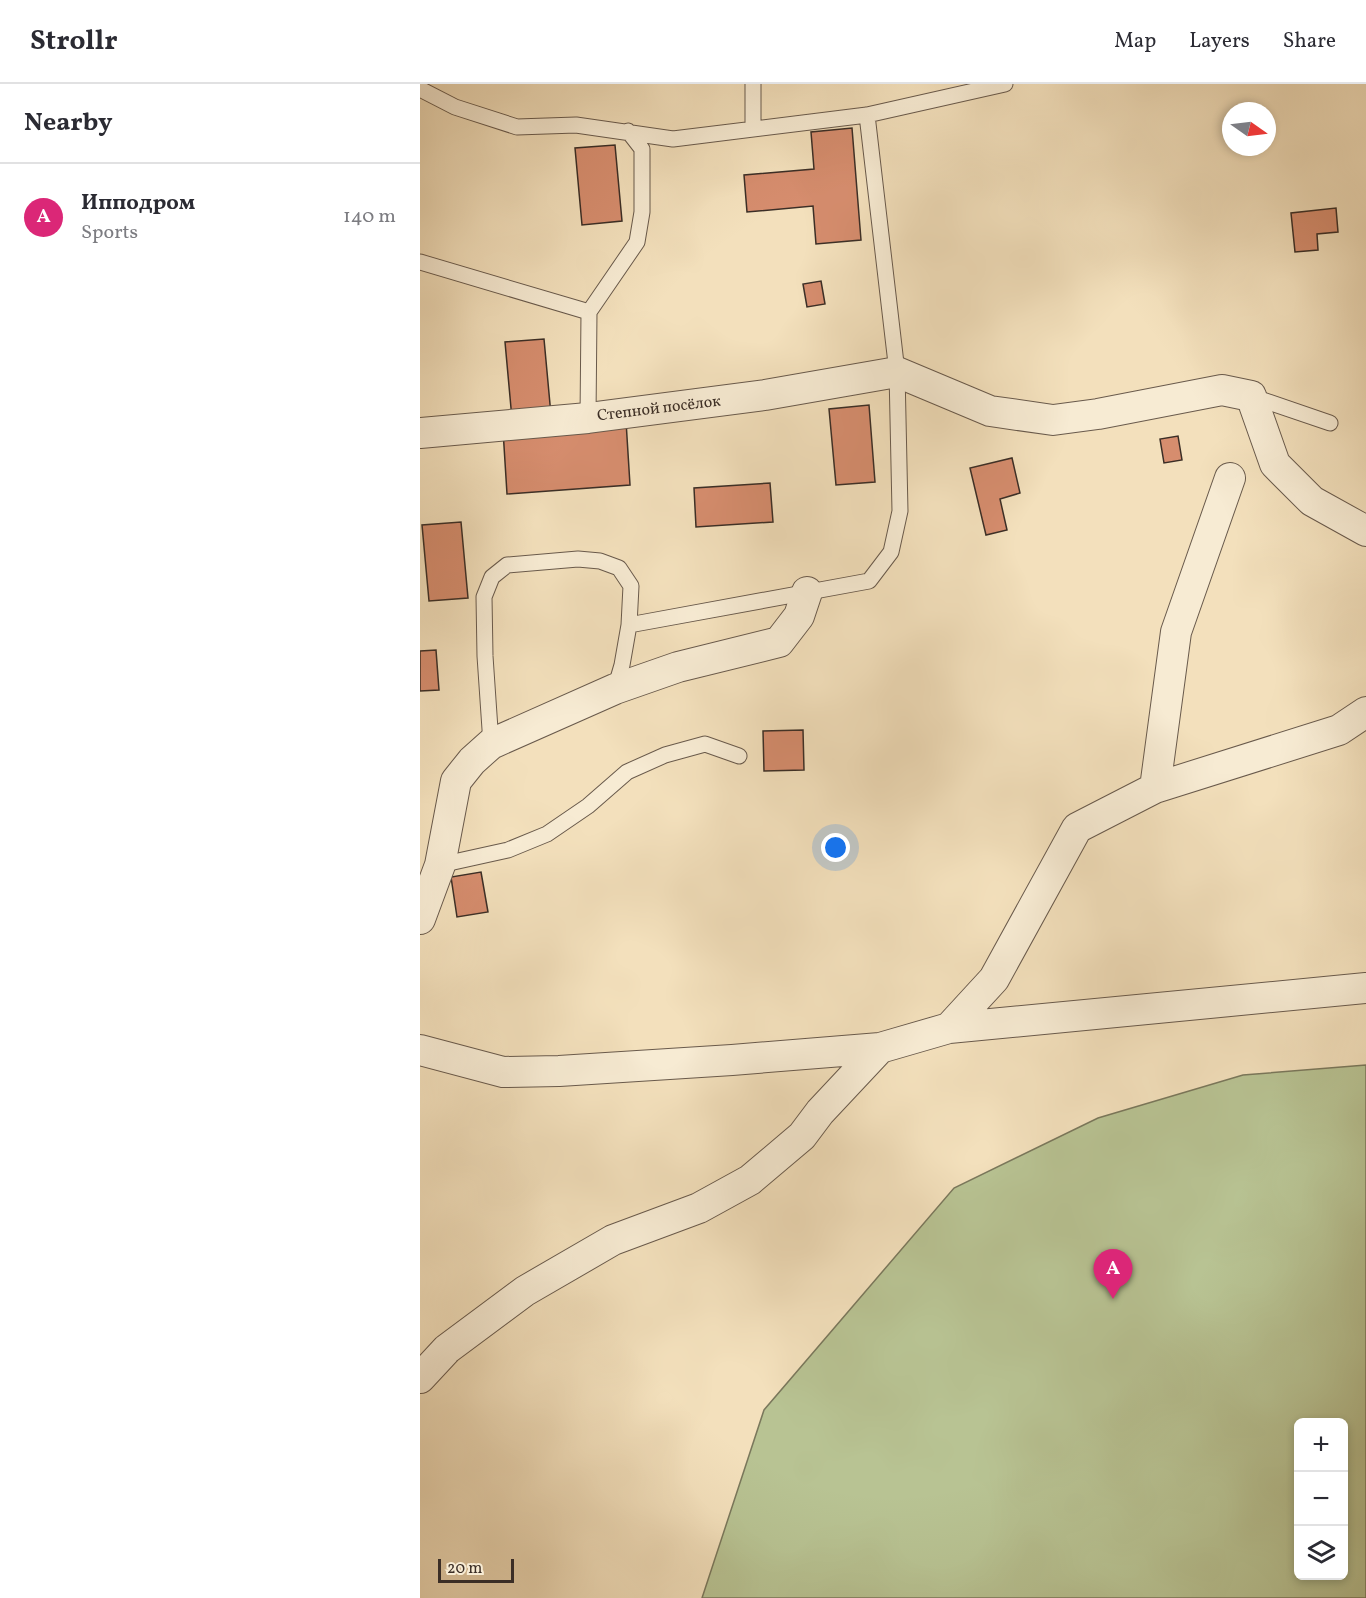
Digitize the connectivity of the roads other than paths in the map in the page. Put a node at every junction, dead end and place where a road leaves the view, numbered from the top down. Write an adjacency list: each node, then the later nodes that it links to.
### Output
1 (753, 84): 5 (lane)
2 (1005, 84): 4 (lane)
3 (420, 89): 6 (lane)
4 (867, 115): 5 (lane); 9 (lane)
5 (753, 128): 6 (lane)
6 (628, 131): 8 (lane)
7 (420, 262): 8 (lane)
8 (589, 312): 11 (lane)
9 (897, 372): 10 (street); 11 (street, Степной посёлок); 16 (lane)
10 (1251, 396): 12 (lane); 15 (street)
11 (588, 418): 13 (street, Степной посёлок)
12 (1330, 423)
13 (420, 433)
14 (1230, 478): 22 (street)
15 (1366, 531)
16 (807, 592): 17 (lane); 18 (street)
17 (629, 625): 18 (lane); 20 (lane)
18 (615, 689): 20 (street)
19 (1366, 712): 22 (street)
20 (490, 744): 23 (street)
21 (739, 756): 23 (lane)
22 (1155, 788): 26 (street)
23 (440, 865): 24 (street)
24 (420, 919)
25 (1366, 988): 26 (street)
26 (949, 1028): 27 (street)
27 (880, 1048): 28 (street); 29 (street)
28 (420, 1050)
29 (420, 1378)

